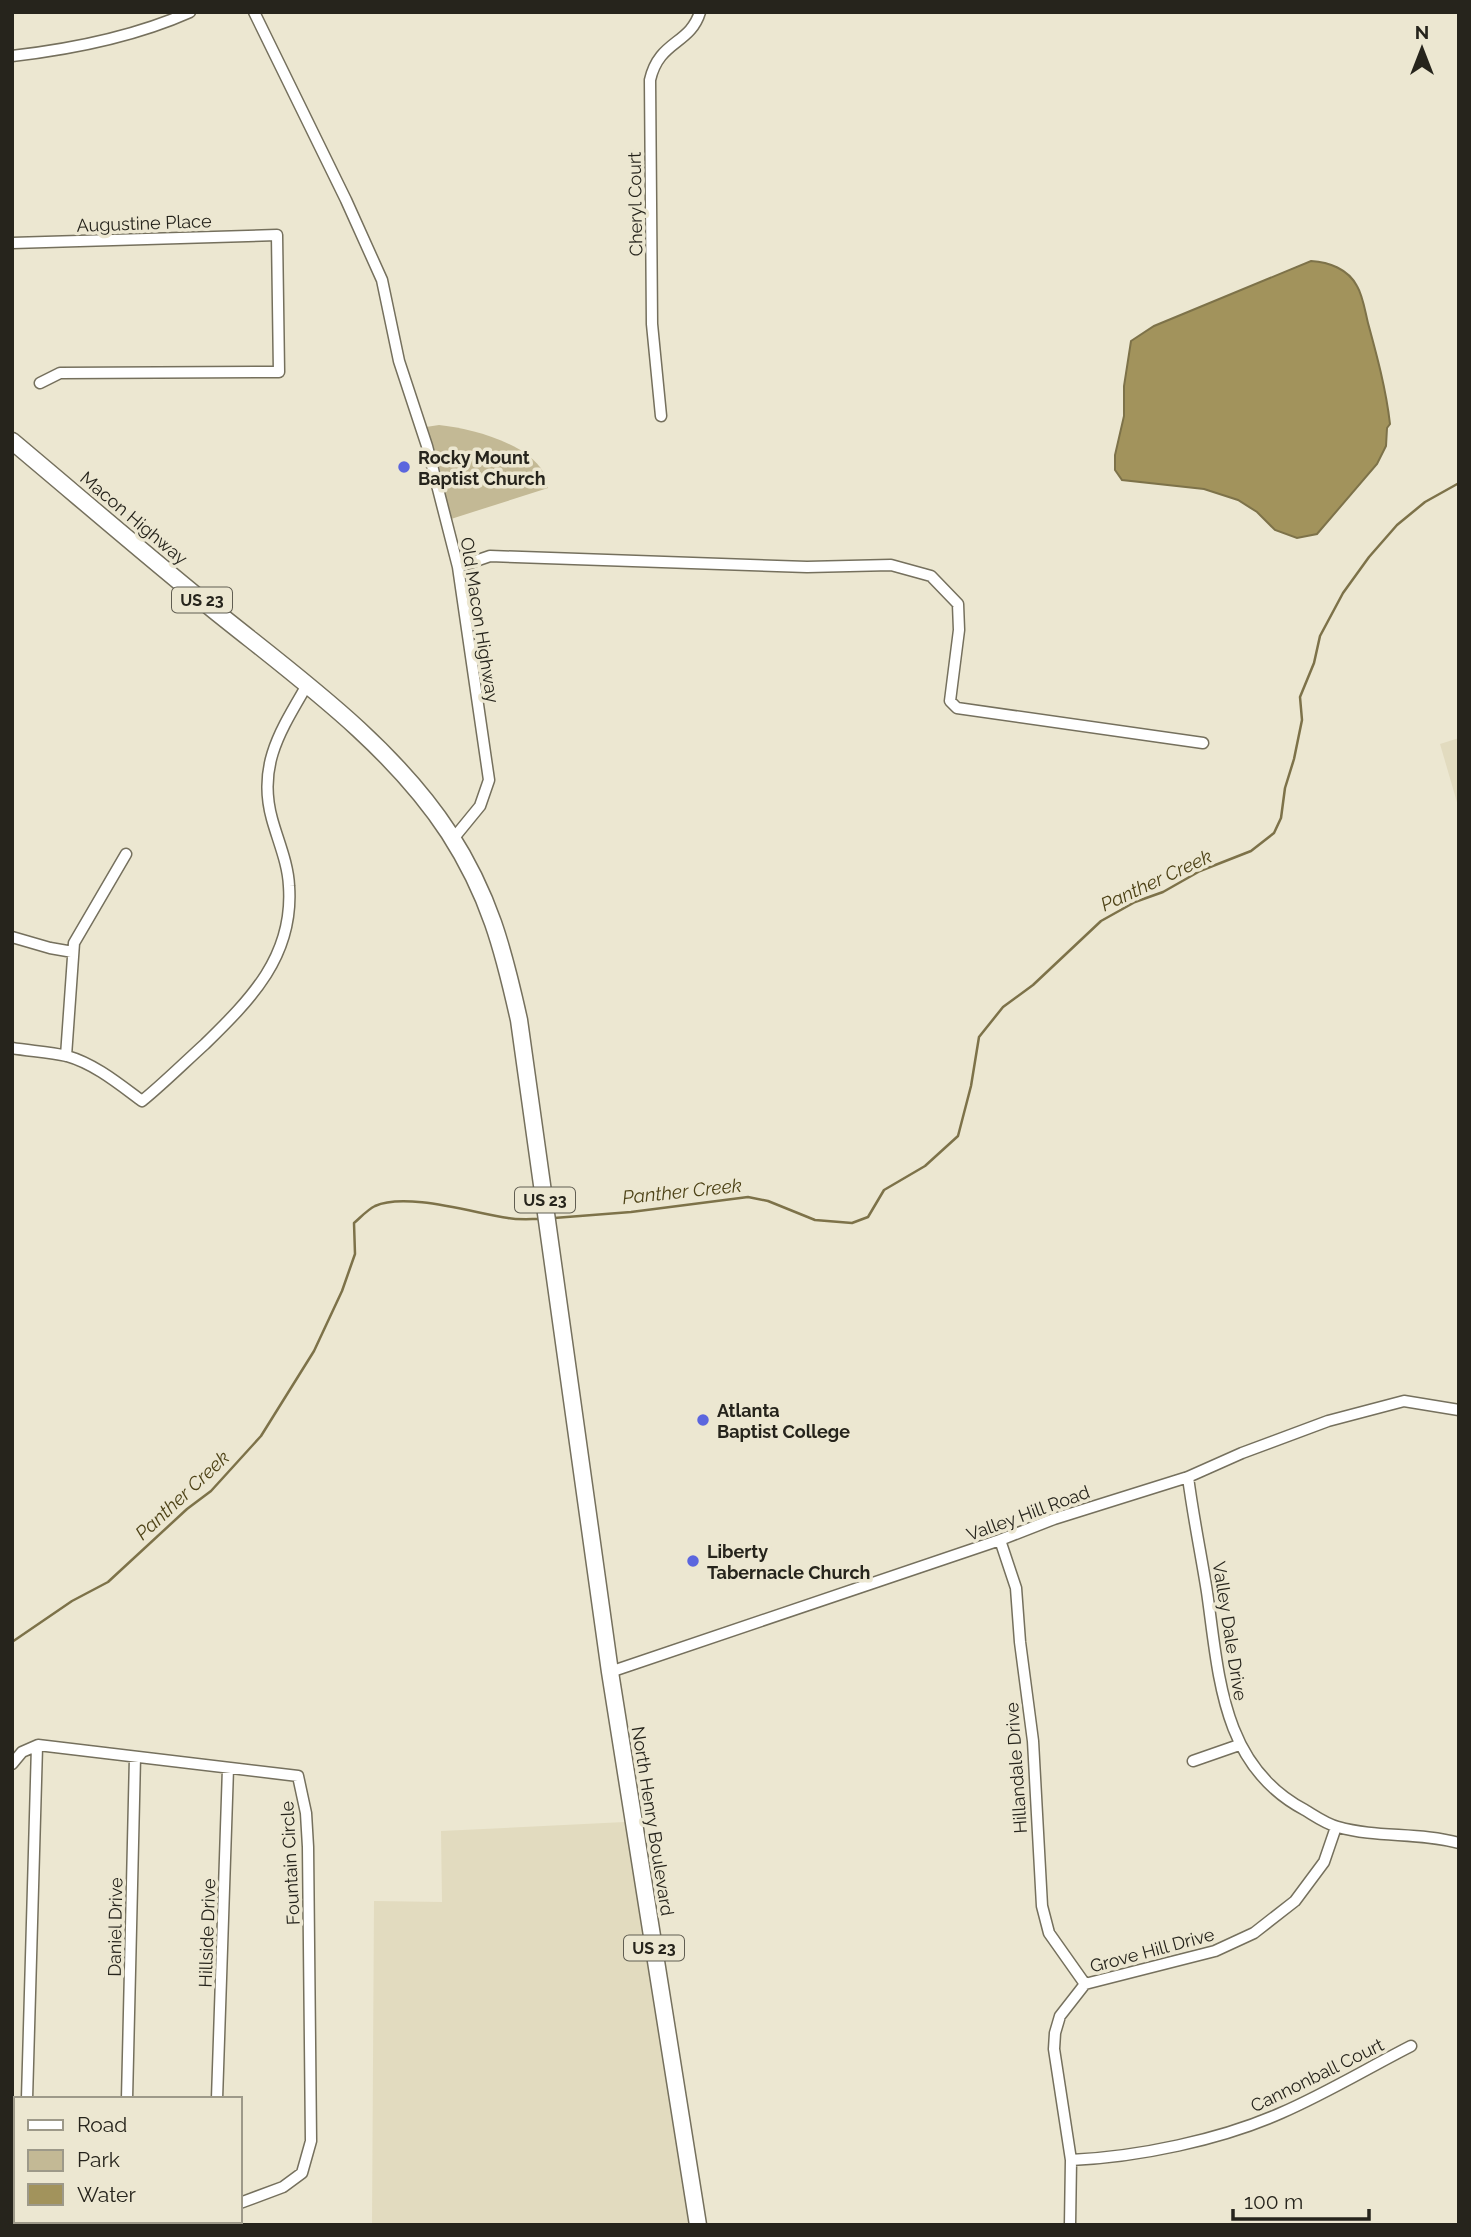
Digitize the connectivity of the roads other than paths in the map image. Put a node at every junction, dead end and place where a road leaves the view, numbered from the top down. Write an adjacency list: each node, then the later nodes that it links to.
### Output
1 (190, 12): 4 (street)
2 (254, 12): 9 (street, Old Macon Highway)
3 (700, 12): 7 (street, Cheryl Court)
4 (12, 57)
5 (12, 243): 6 (street, Augustine Place)
6 (40, 383)
7 (661, 416)
8 (12, 441): 10 (main road, Macon Highway / US 23)
9 (458, 566): 11 (street); 12 (street, Old Macon Highway)
10 (307, 685): 12 (main road, Macon Highway / US 23); 17 (street)
11 (1203, 743)
12 (453, 839): 21 (main road, US 23)
13 (126, 854): 15 (street)
14 (12, 937): 15 (street)
15 (73, 952): 17 (street)
16 (12, 1048): 17 (street)
17 (66, 1056)
18 (1459, 1410): 19 (street, Valley Hill Road)
19 (1188, 1477): 20 (street, Valley Hill Road); 23 (street, Valley Dale Drive)
20 (1000, 1540): 21 (street, Valley Hill Road); 30 (street, Hillandale Drive)
21 (610, 1672): 37 (main road, North Henry Boulevard / US 23)
22 (37, 1745): 24 (street, Fountain Circle); 26 (street); 32 (street)
23 (1239, 1745): 25 (street); 28 (street, Valley Dale Drive)
24 (135, 1757): 27 (street, Fountain Circle); 33 (street, Daniel Drive)
25 (1193, 1761)
26 (12, 1764)
27 (228, 1768): 34 (street, Hillside Drive); 36 (street, Fountain Circle)
28 (1336, 1827): 29 (street, Valley Dale Drive); 30 (street, Grove Hill Drive)
29 (1459, 1843)
30 (1085, 1984): 35 (street, Grove Hill Drive)
31 (1411, 2046): 35 (street, Cannonball Court)
32 (27, 2097)
33 (127, 2097)
34 (217, 2097)
35 (1071, 2160): 38 (street, Grove Hill Drive)
36 (242, 2202)
37 (698, 2225)
38 (1070, 2225)

